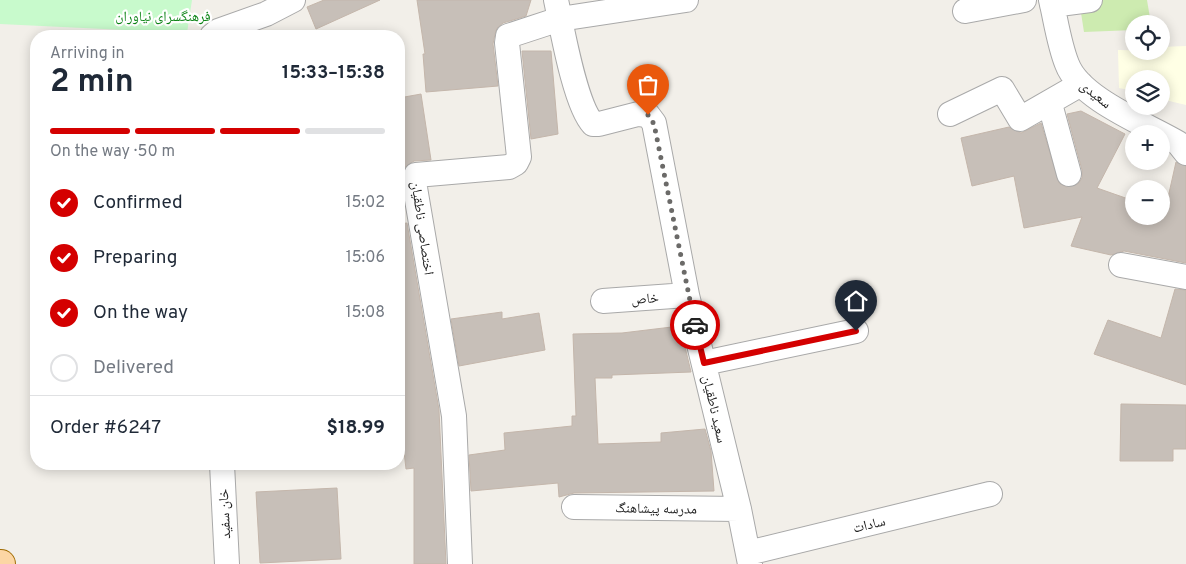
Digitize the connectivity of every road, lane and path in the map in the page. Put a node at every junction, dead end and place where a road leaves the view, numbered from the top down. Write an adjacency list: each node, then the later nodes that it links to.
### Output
1 (293, 0): 8 (street)
2 (686, 0): 6 (street)
3 (1024, 0): 7 (street)
4 (1090, 0): 5 (street)
5 (1052, 2): 9 (street, سعیدی)
6 (558, 9): 20 (street, سعید ناطقیان); 30 (street, اختصاصی ناطقیان)
7 (965, 11)
8 (221, 30)
9 (1081, 84): 10 (street); 12 (street, سعیدی)
10 (1050, 104): 11 (street); 17 (street)
11 (950, 114)
12 (1146, 125)
13 (1170, 127): 14 (street)
14 (1186, 128)
15 (1170, 138): 16 (street, سعیدی)
16 (1186, 153)
17 (1069, 174)
18 (1121, 265): 19 (street)
19 (1186, 277)
20 (687, 295): 21 (street, خاص); 23 (street, سعید ناطقیان)
21 (603, 301)
22 (856, 331): 23 (street)
23 (704, 363): 27 (street, سعید ناطقیان)
24 (222, 470): 29 (street, خان سفید)
25 (990, 494): 28 (street, سادات)
26 (574, 507): 27 (street, مدرسه پیشاهنگ)
27 (739, 509): 28 (street, سعید ناطقیان)
28 (749, 559)
29 (227, 564)
30 (460, 564)

